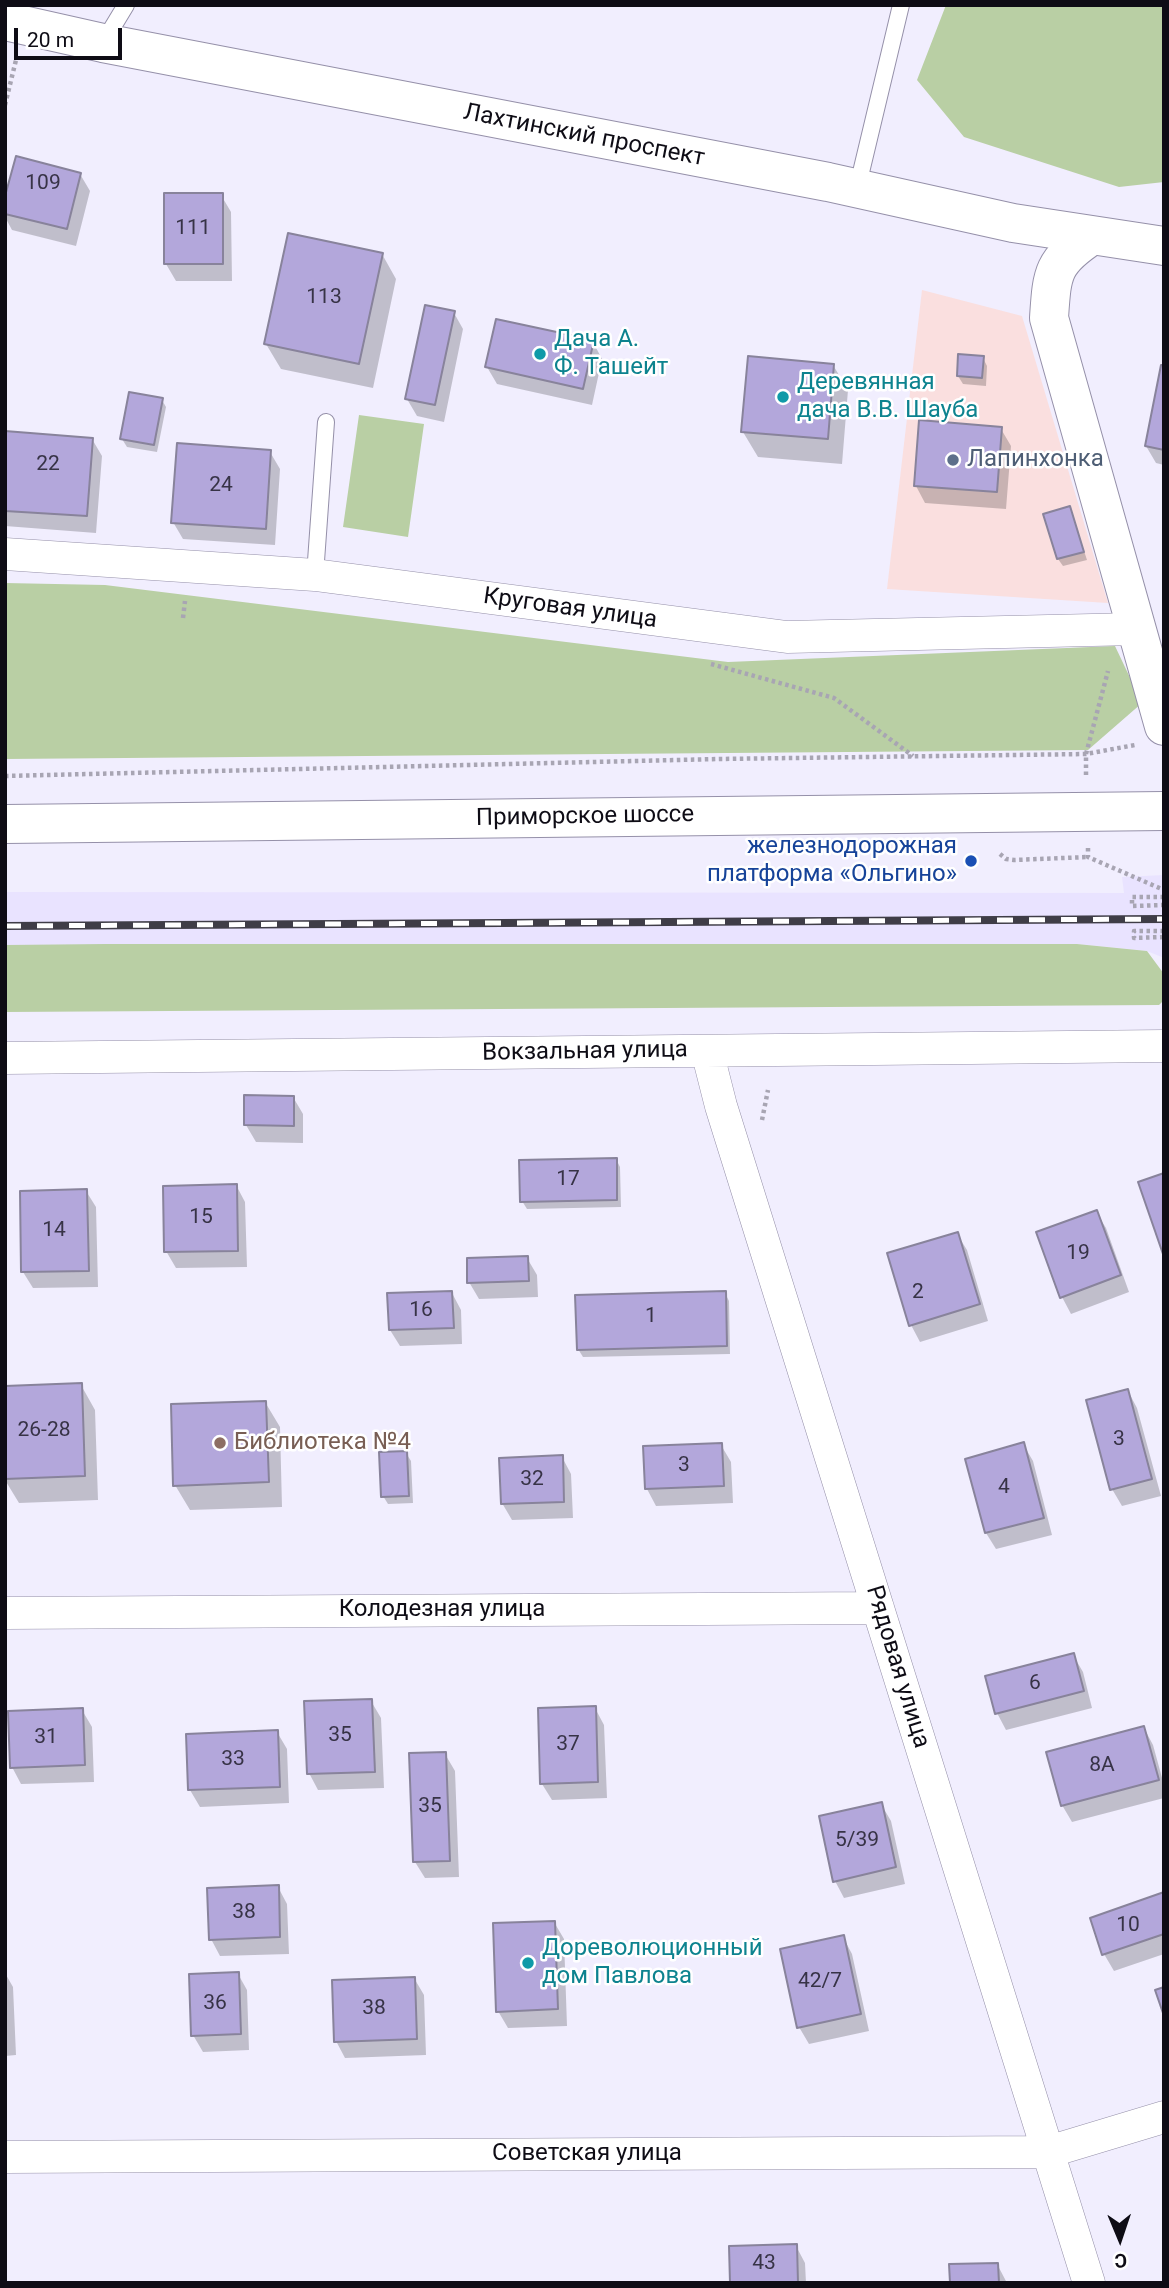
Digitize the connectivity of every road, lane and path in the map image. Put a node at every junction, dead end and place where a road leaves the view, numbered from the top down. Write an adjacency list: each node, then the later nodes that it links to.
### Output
1 (126, 5): 4 (lane)
2 (901, 5): 6 (lane)
3 (15, 23): 4 (main road, Лахтинский проспект); 5 (path)
4 (103, 43): 6 (main road, Лахтинский проспект)
5 (5, 105)
6 (857, 189): 7 (main road, Лахтинский проспект)
7 (1091, 236): 8 (main road, Лахтинский проспект); 12 (main road)
8 (1164, 246)
9 (326, 422): 11 (lane)
10 (5, 554): 11 (street, Круговая улица)
11 (315, 575): 12 (street, Круговая улица)
12 (1127, 629): 14 (main road); 15 (path)
13 (703, 662): 16 (path)
14 (1155, 734): 15 (path)
15 (1086, 754): 16 (path); 18 (path)
16 (914, 756): 17 (path)
17 (5, 776)
18 (1086, 777)
19 (1164, 811): 20 (main road, Приморское шоссе)
20 (5, 824)
21 (1088, 847): 23 (path)
22 (1000, 854): 23 (path)
23 (1088, 857): 24 (path)
24 (1164, 890)
25 (1164, 897): 26 (path)
26 (1164, 905)
27 (1164, 931): 28 (path)
28 (1164, 937)
29 (1164, 1046): 30 (street, Вокзальная улица)
30 (706, 1051): 31 (street, Вокзальная улица); 32 (street, Рядовая улица)
31 (5, 1058)
32 (878, 1608): 33 (street, Колодезная улица); 35 (street, Рядовая улица)
33 (5, 1613)
34 (1164, 2117): 35 (street, Советская улица)
35 (1048, 2152): 36 (street, Советская улица); 37 (street, Рядовая улица)
36 (5, 2157)
37 (1089, 2283)

